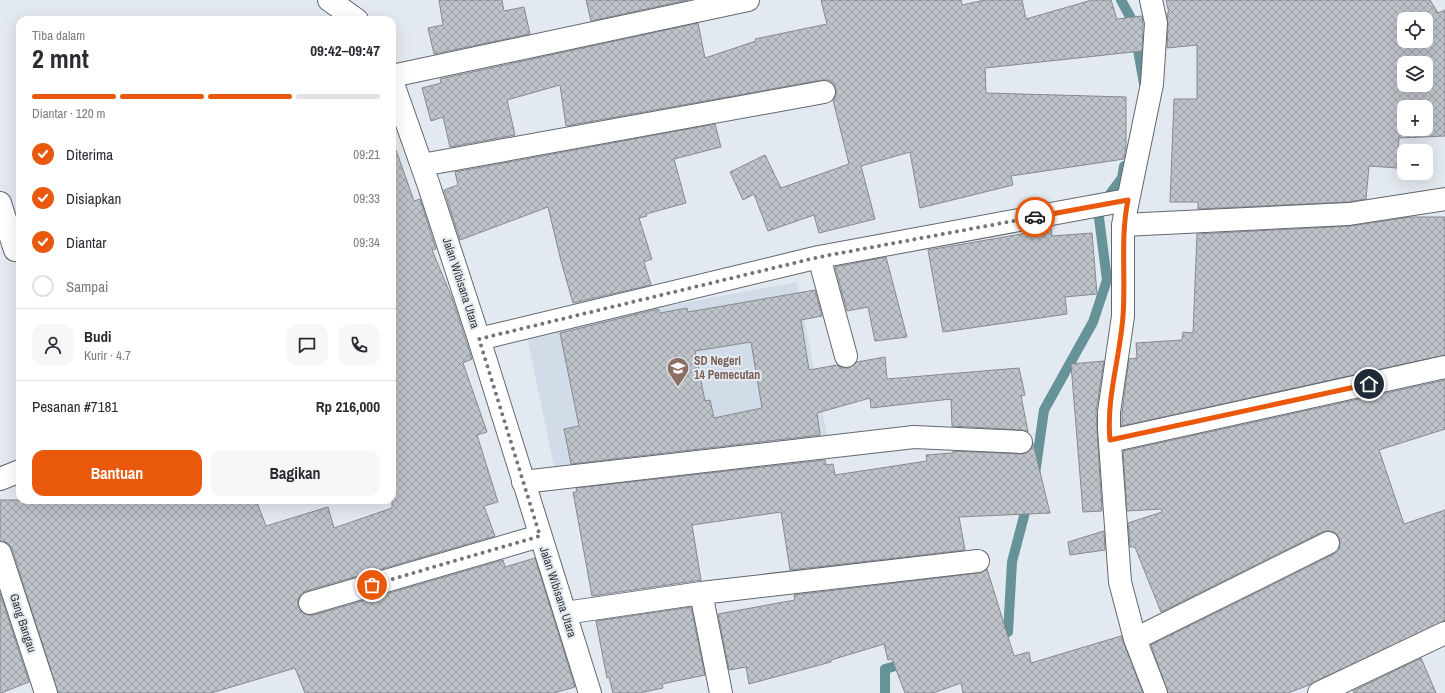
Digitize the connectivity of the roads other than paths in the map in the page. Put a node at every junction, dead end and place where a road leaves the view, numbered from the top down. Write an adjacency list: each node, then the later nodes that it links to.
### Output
1 (748, 0): 3 (street)
2 (1151, 0): 9 (street)
3 (396, 75)
4 (824, 92): 7 (street)
5 (396, 106): 6 (street, Jalan Wibisana Utara)
6 (398, 118): 7 (street, Jalan Wibisana Utara)
7 (422, 165): 14 (street, Jalan Wibisana Utara)
8 (1445, 199): 11 (street)
9 (1121, 201): 11 (street); 13 (street)
10 (0, 203): 12 (street)
11 (1123, 224): 17 (street)
12 (12, 251)
13 (819, 257): 14 (street); 15 (street)
14 (479, 339): 21 (street, Jalan Wibisana Utara)
15 (846, 356)
16 (1445, 367): 17 (street)
17 (1110, 440): 30 (street)
18 (1021, 442): 21 (street)
19 (16, 473): 20 (street)
20 (0, 479)
21 (523, 482): 22 (street, Jalan Wibisana Utara)
22 (540, 536): 27 (street); 28 (street, Jalan Wibisana Utara)
23 (1328, 543): 30 (street)
24 (0, 552): 32 (street, Gang Bangau)
25 (978, 561): 26 (street)
26 (701, 593): 28 (street); 33 (street)
27 (310, 603)
28 (565, 613): 31 (street, Jalan Wibisana Utara)
29 (1445, 633): 35 (street)
30 (1135, 639): 34 (street)
31 (584, 691)
32 (46, 693)
33 (721, 693)
34 (1156, 693)
35 (1319, 693)

